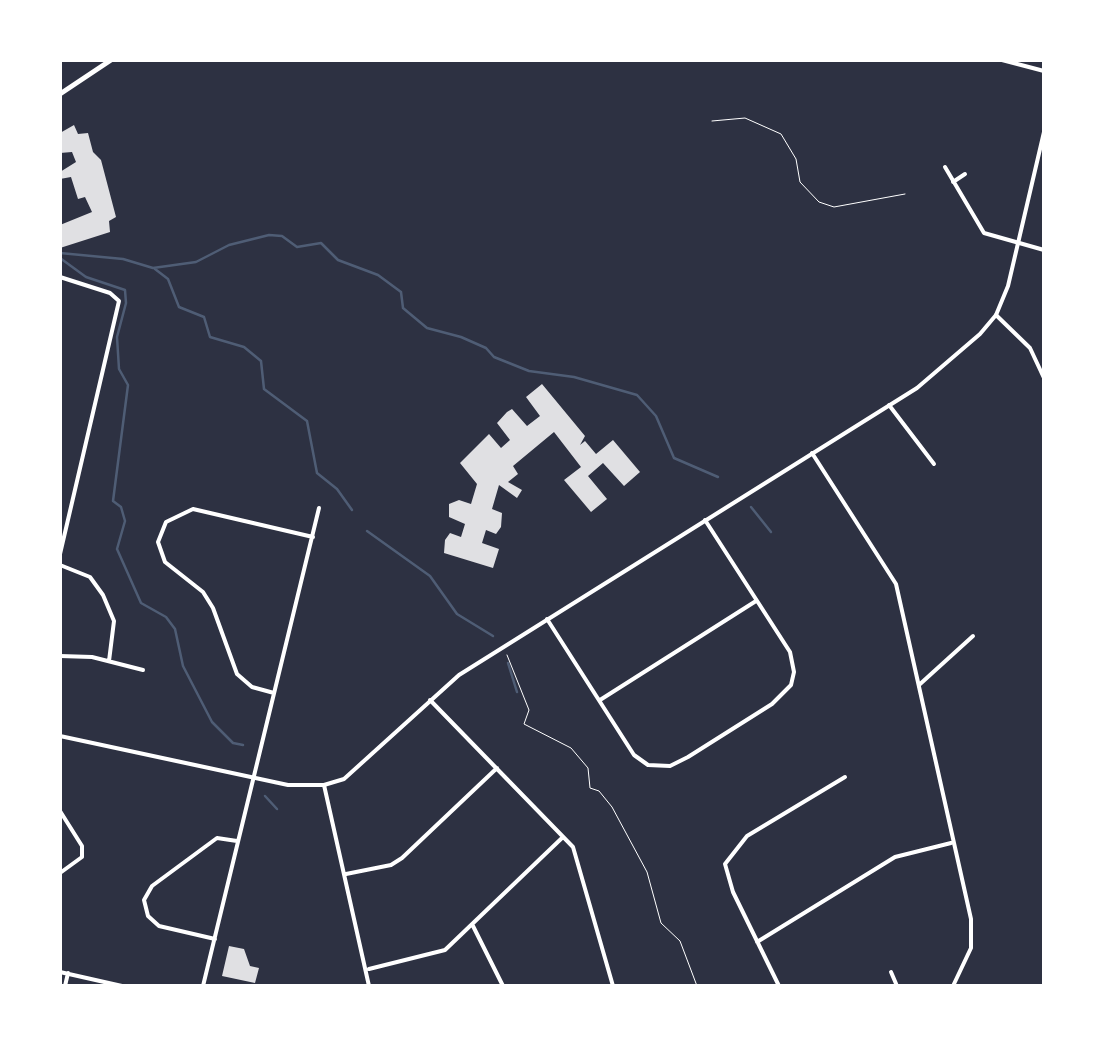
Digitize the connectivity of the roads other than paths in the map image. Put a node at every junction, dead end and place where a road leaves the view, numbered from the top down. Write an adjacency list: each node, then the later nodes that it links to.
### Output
1 (111, 60): 4 (main road)
2 (1002, 60): 3 (street)
3 (1044, 72)
4 (60, 94)
5 (1044, 132): 6 (street)
6 (1036, 162): 7 (street); 11 (street)
7 (1044, 164)
8 (945, 167): 10 (street)
9 (965, 174): 10 (street)
10 (953, 182): 11 (street)
11 (1018, 244): 12 (street); 14 (street)
12 (1044, 250)
13 (60, 277): 22 (street)
14 (996, 315): 15 (street); 16 (street)
15 (1044, 378)
16 (889, 405): 17 (street); 18 (street)
17 (812, 453): 20 (street); 30 (street)
18 (934, 464)
19 (320, 508): 21 (street)
20 (705, 520): 24 (street); 25 (street)
21 (313, 537): 31 (street); 31 (street)
22 (60, 554)
23 (60, 565): 28 (street)
24 (757, 600): 33 (street); 33 (street)
25 (547, 618): 32 (street); 33 (street)
26 (973, 636): 30 (street)
27 (60, 656): 28 (street)
28 (109, 661): 29 (street)
29 (144, 670)
30 (919, 685): 42 (street)
31 (274, 694): 36 (street)
32 (430, 700): 35 (street); 38 (street)
33 (600, 700)
34 (60, 736): 36 (street)
35 (497, 768): 40 (street); 44 (street)
36 (254, 778): 38 (street); 41 (street)
37 (845, 778): 47 (street)
38 (324, 784): 44 (street)
39 (60, 811): 43 (street)
40 (564, 836): 45 (street); 58 (street)
41 (239, 841): 46 (street); 46 (street)
42 (953, 842): 47 (street); 61 (street)
43 (60, 873)
44 (346, 874): 48 (street)
45 (473, 926): 48 (street); 57 (street)
46 (215, 940): 52 (street)
47 (757, 942): 59 (street)
48 (368, 969): 56 (street)
49 (60, 972): 51 (street)
50 (891, 972): 60 (street)
51 (68, 973): 53 (street); 54 (street)
52 (203, 985): 55 (street)
53 (65, 986)
54 (122, 986)
55 (212, 986)
56 (370, 986)
57 (504, 986)
58 (613, 986)
59 (779, 986)
60 (897, 986)
61 (953, 986)

